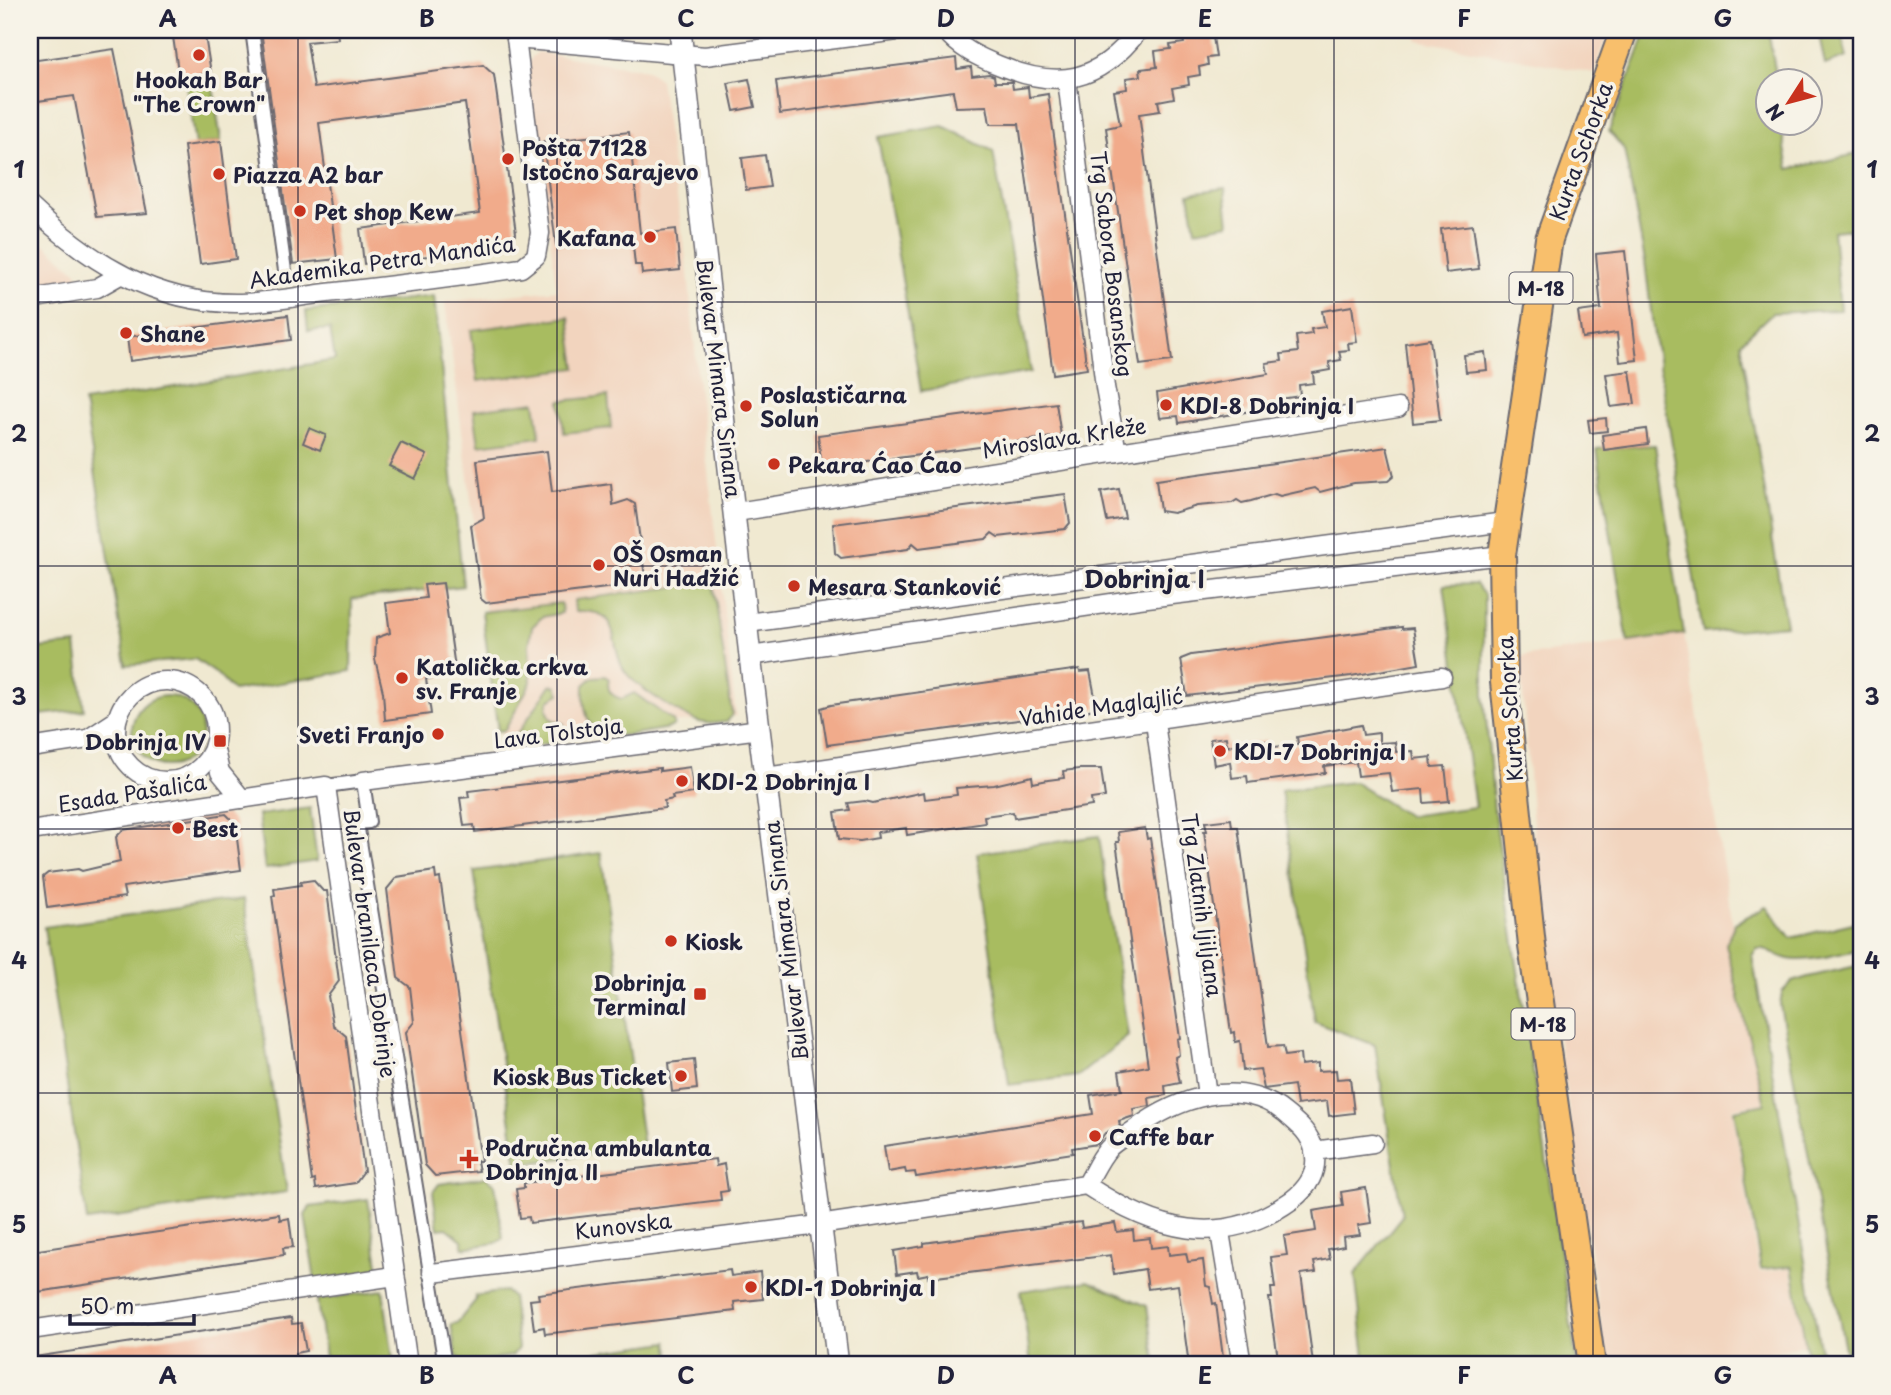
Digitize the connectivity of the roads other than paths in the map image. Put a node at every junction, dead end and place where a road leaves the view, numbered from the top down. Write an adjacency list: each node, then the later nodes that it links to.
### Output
1 (252, 30): 12 (street)
2 (680, 30): 8 (street, Bulevar Mimara Sinana)
3 (905, 30): 8 (street)
4 (945, 30): 9 (street)
5 (1139, 30): 9 (street)
6 (1624, 30): 17 (main road, Kurta Schorka / M-18)
7 (515, 34): 8 (street); 11 (street, Akademika Petra Mandića)
8 (681, 54): 16 (street, Bulevar Mimara Sinana)
9 (1067, 80): 15 (street, Trg Sabora Bosanskog)
10 (30, 206): 11 (street, Akademika Petra Mandića)
11 (120, 275): 13 (street)
12 (286, 278)
13 (30, 299)
14 (1398, 408): 15 (street, Miroslava Krleže)
15 (1117, 452): 16 (street, Miroslava Krleže)
16 (736, 512): 19 (street, Bulevar Mimara Sinana)
17 (1505, 522): 18 (main road, Kurta Schorka / M-18); 19 (street)
18 (1502, 555): 20 (street); 48 (main road, Kurta Schorka / M-18)
19 (747, 623): 20 (street, Bulevar Mimara Sinana)
20 (750, 656): 24 (street, Bulevar Mimara Sinana)
21 (1442, 677): 23 (street, Vahide Maglajlić)
22 (117, 720): 25 (street); 26 (street); 28 (street)
23 (1155, 722): 30 (street, Vahide Maglajlić); 35 (street, Trg Zlatnih ljiljana)
24 (760, 729): 30 (street, Bulevar Mimara Sinana); 31 (street, Lava Tolstoja)
25 (88, 739): 27 (street); 28 (street)
26 (214, 746): 29 (street); 33 (street)
27 (30, 748)
28 (120, 751): 29 (street)
29 (189, 776): 33 (street)
30 (766, 777): 39 (street, Bulevar Mimara Sinana)
31 (363, 781): 32 (street, Bulevar branilaca Dobrinje); 41 (street, Bulevar branilaca Dobrinje)
32 (326, 786): 33 (street, Esada Pašalića); 42 (street, Bulevar branilaca Dobrinje)
33 (236, 793): 34 (street, Esada Pašalića)
34 (30, 831)
35 (1207, 1094): 37 (street); 38 (street)
36 (1374, 1143): 37 (street)
37 (1314, 1151): 40 (street)
38 (1086, 1185): 39 (street); 40 (street)
39 (819, 1225): 41 (street, Kunovska); 46 (street, Bulevar Mimara Sinana)
40 (1220, 1232): 47 (street)
41 (432, 1273): 45 (street, Bulevar branilaca Dobrinje)
42 (395, 1276): 43 (street); 44 (street, Bulevar branilaca Dobrinje)
43 (30, 1330)
44 (408, 1365)
45 (445, 1365)
46 (838, 1365)
47 (1241, 1365)
48 (1592, 1365)

